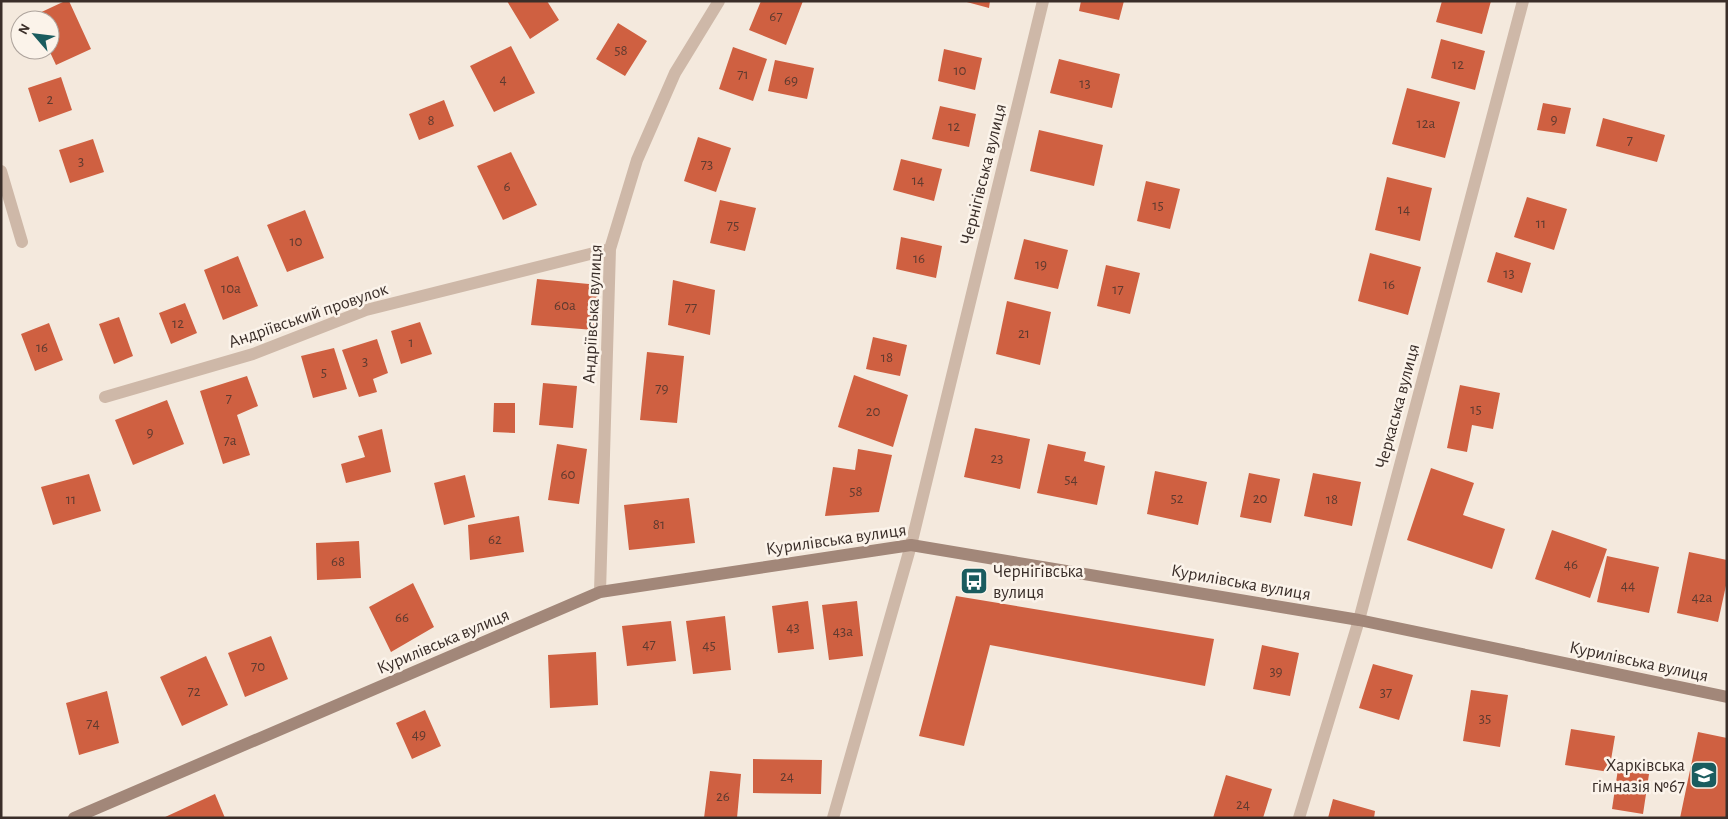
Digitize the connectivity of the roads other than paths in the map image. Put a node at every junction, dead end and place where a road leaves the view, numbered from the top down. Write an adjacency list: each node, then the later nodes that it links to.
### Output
1 (719, 1): 6 (street, Андріївська вулиця)
2 (1043, 1): 8 (street, Чернігівська вулиця)
3 (1523, 1): 10 (street, Черкаська вулиця)
4 (1, 171): 5 (street)
5 (22, 242)
6 (610, 249): 7 (street, Андріївський провулок); 9 (street, Андріївська вулиця)
7 (105, 397)
8 (911, 544): 9 (main road, Курилівська вулиця); 10 (main road, Курилівська вулиця); 13 (street, Чернігівська вулиця)
9 (600, 592): 12 (main road, Курилівська вулиця)
10 (1359, 620): 11 (main road, Курилівська вулиця); 14 (street, Черкаська вулиця)
11 (1727, 697)
12 (74, 818)
13 (833, 818)
14 (1299, 818)

